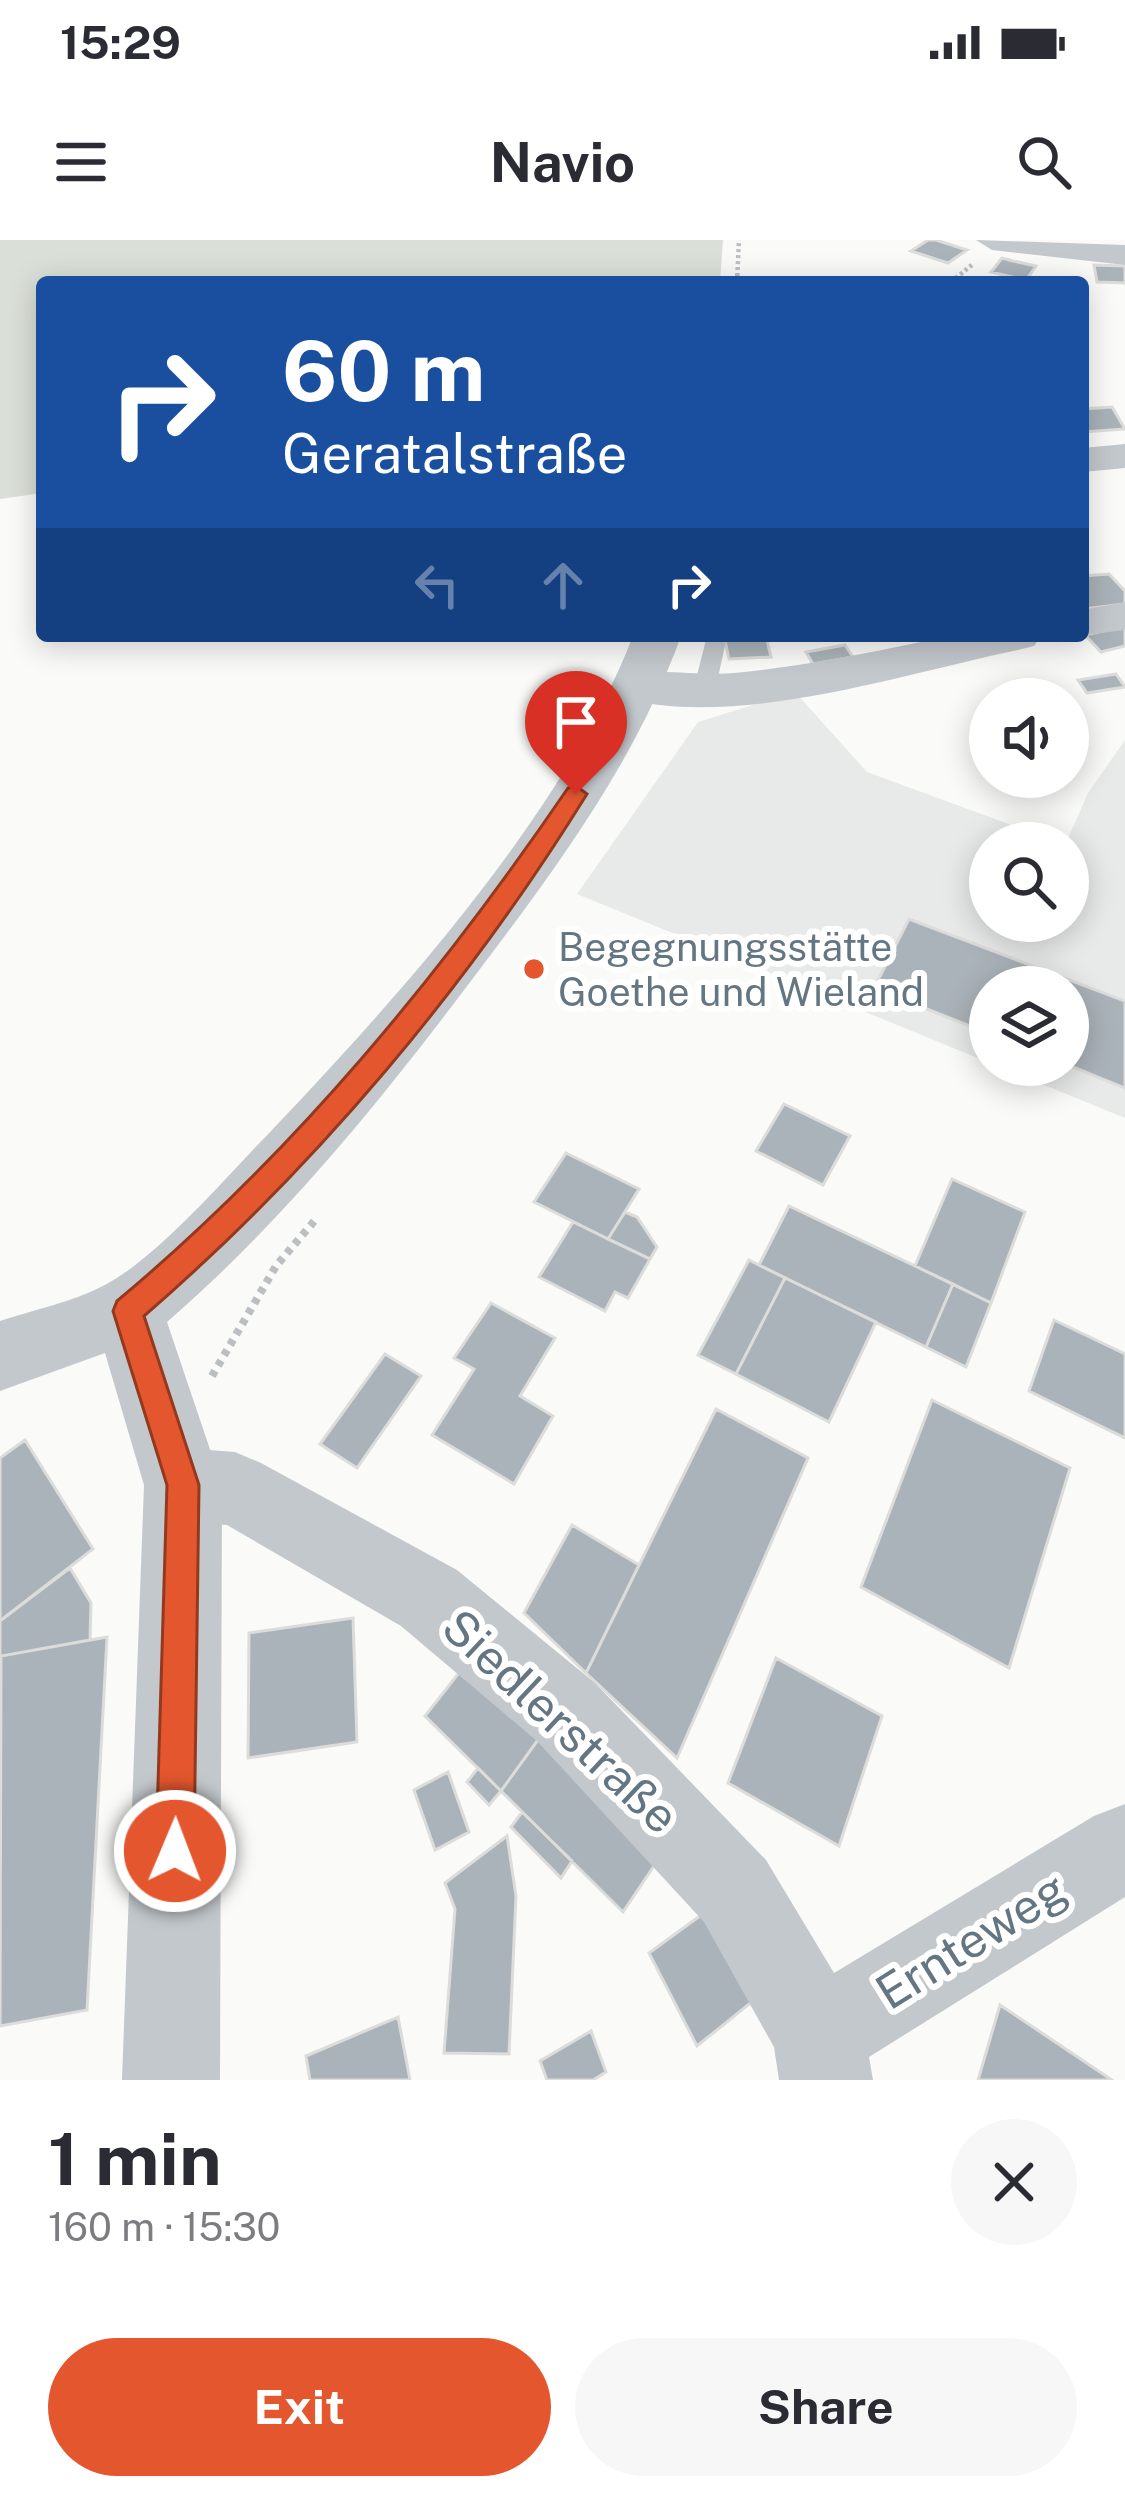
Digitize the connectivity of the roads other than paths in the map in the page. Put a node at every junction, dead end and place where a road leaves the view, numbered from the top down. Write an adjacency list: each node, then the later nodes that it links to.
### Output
1 (992, 240): 2 (street)
2 (1125, 255)
3 (1125, 456): 4 (street)
4 (1089, 459)
5 (1125, 616): 6 (street)
6 (1089, 623)
7 (715, 642): 10 (lane)
8 (989, 642): 10 (street)
9 (647, 661): 10 (street); 11 (street)
10 (725, 696)
11 (128, 1311): 12 (street); 13 (street)
12 (0, 1357)
13 (183, 1485): 15 (street, Siedlerstraße); 16 (street)
14 (1125, 1847): 15 (street, Ernteweg)
15 (822, 2057)
16 (171, 2080)

